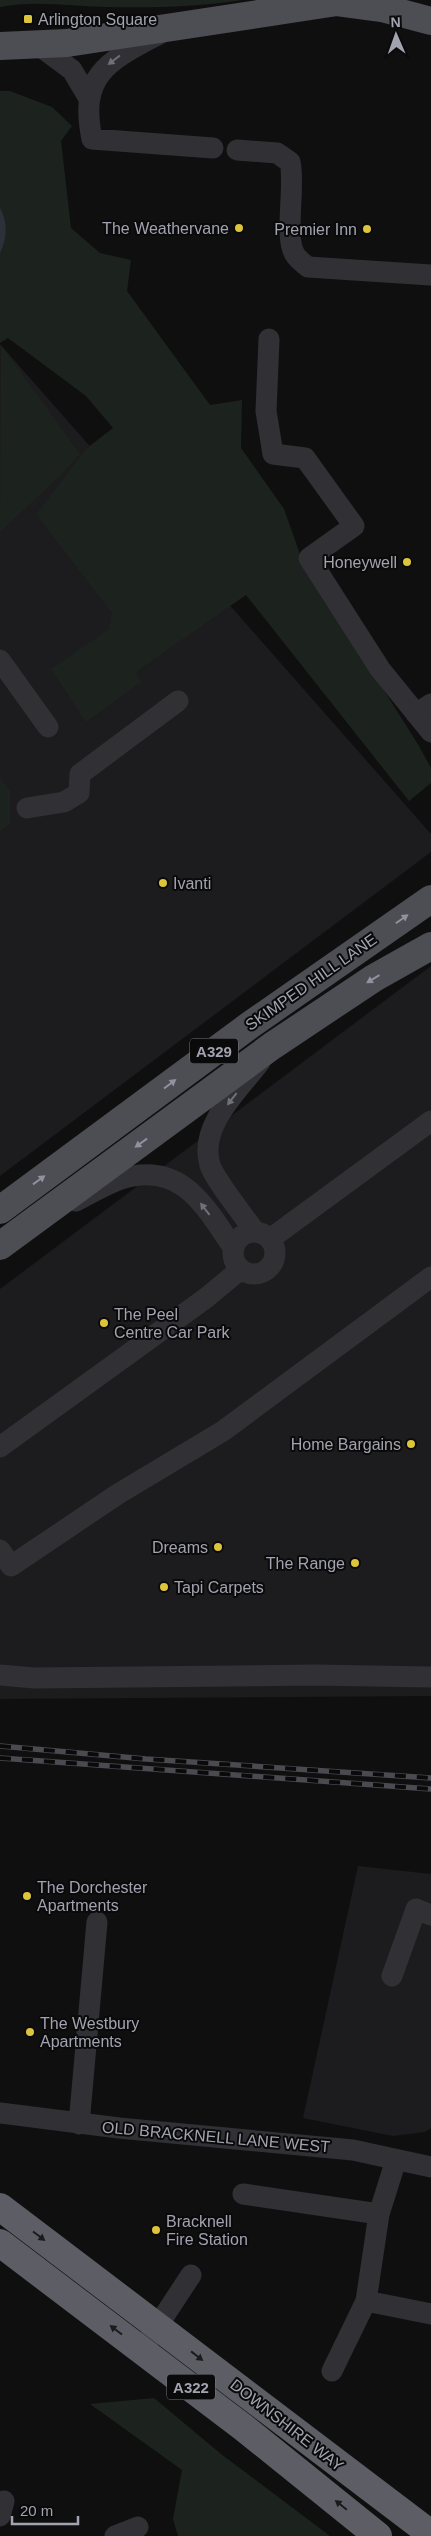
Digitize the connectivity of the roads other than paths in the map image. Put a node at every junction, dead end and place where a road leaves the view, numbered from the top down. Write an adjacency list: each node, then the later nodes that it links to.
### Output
1 (338, 1): 2 (main road); 3 (main road)
2 (431, 21)
3 (172, 28): 4 (main road); 6 (street, one-way to 6)
4 (37, 44): 5 (main road); 6 (street)
5 (0, 46)
6 (88, 98): 7 (street)
7 (213, 148)
8 (237, 150): 9 (street)
9 (431, 275)
10 (269, 339): 13 (street)
11 (0, 660): 14 (street)
12 (178, 701): 16 (street)
13 (424, 709): 15 (street)
14 (48, 727)
15 (431, 732)
16 (27, 808)
17 (431, 898): 21 (main road, SKIMPED HILL LANE / A329, one-way to 17)
18 (431, 946): 19 (main road, SKIMPED HILL LANE / A329, one-way to 19)
19 (272, 1046): 22 (main road, SKIMPED HILL LANE / A329, one-way to 22); 23 (street, one-way to 23)
20 (431, 1121): 23 (street)
21 (0, 1210)
22 (30, 1224): 24 (main road, SKIMPED HILL LANE / A329); 25 (street, one-way to 22)
23 (262, 1235): 25 (street); 25 (street)
24 (0, 1246)
25 (237, 1259): 27 (street)
26 (431, 1277): 28 (street)
27 (0, 1447)
28 (0, 1550)
29 (0, 1675): 30 (street)
30 (431, 1677)
31 (431, 1914): 33 (street)
32 (97, 1922): 35 (street)
33 (392, 1976)
34 (0, 2113): 35 (street, OLD BRACKNELL LANE WEST)
35 (79, 2124): 36 (street, OLD BRACKNELL LANE WEST)
36 (396, 2160): 37 (street, OLD BRACKNELL LANE WEST); 40 (street)
37 (431, 2167)
38 (243, 2194): 40 (street)
39 (0, 2207): 45 (highway, DOWNSHIRE WAY / A322, one-way to 45)
40 (379, 2214): 43 (street)
41 (0, 2243): 46 (highway, DOWNSHIRE WAY / A322, one-way to 41)
42 (191, 2275): 45 (street)
43 (366, 2300): 44 (street); 47 (street)
44 (431, 2314)
45 (158, 2326): 46 (street); 49 (highway, DOWNSHIRE WAY / A322, one-way to 49)
46 (142, 2349): 51 (highway, DOWNSHIRE WAY / A322, one-way to 46)
47 (332, 2371)
48 (138, 2527): 50 (street)
49 (431, 2534): 52 (street)
50 (115, 2536)
51 (378, 2536)
52 (427, 2536)

